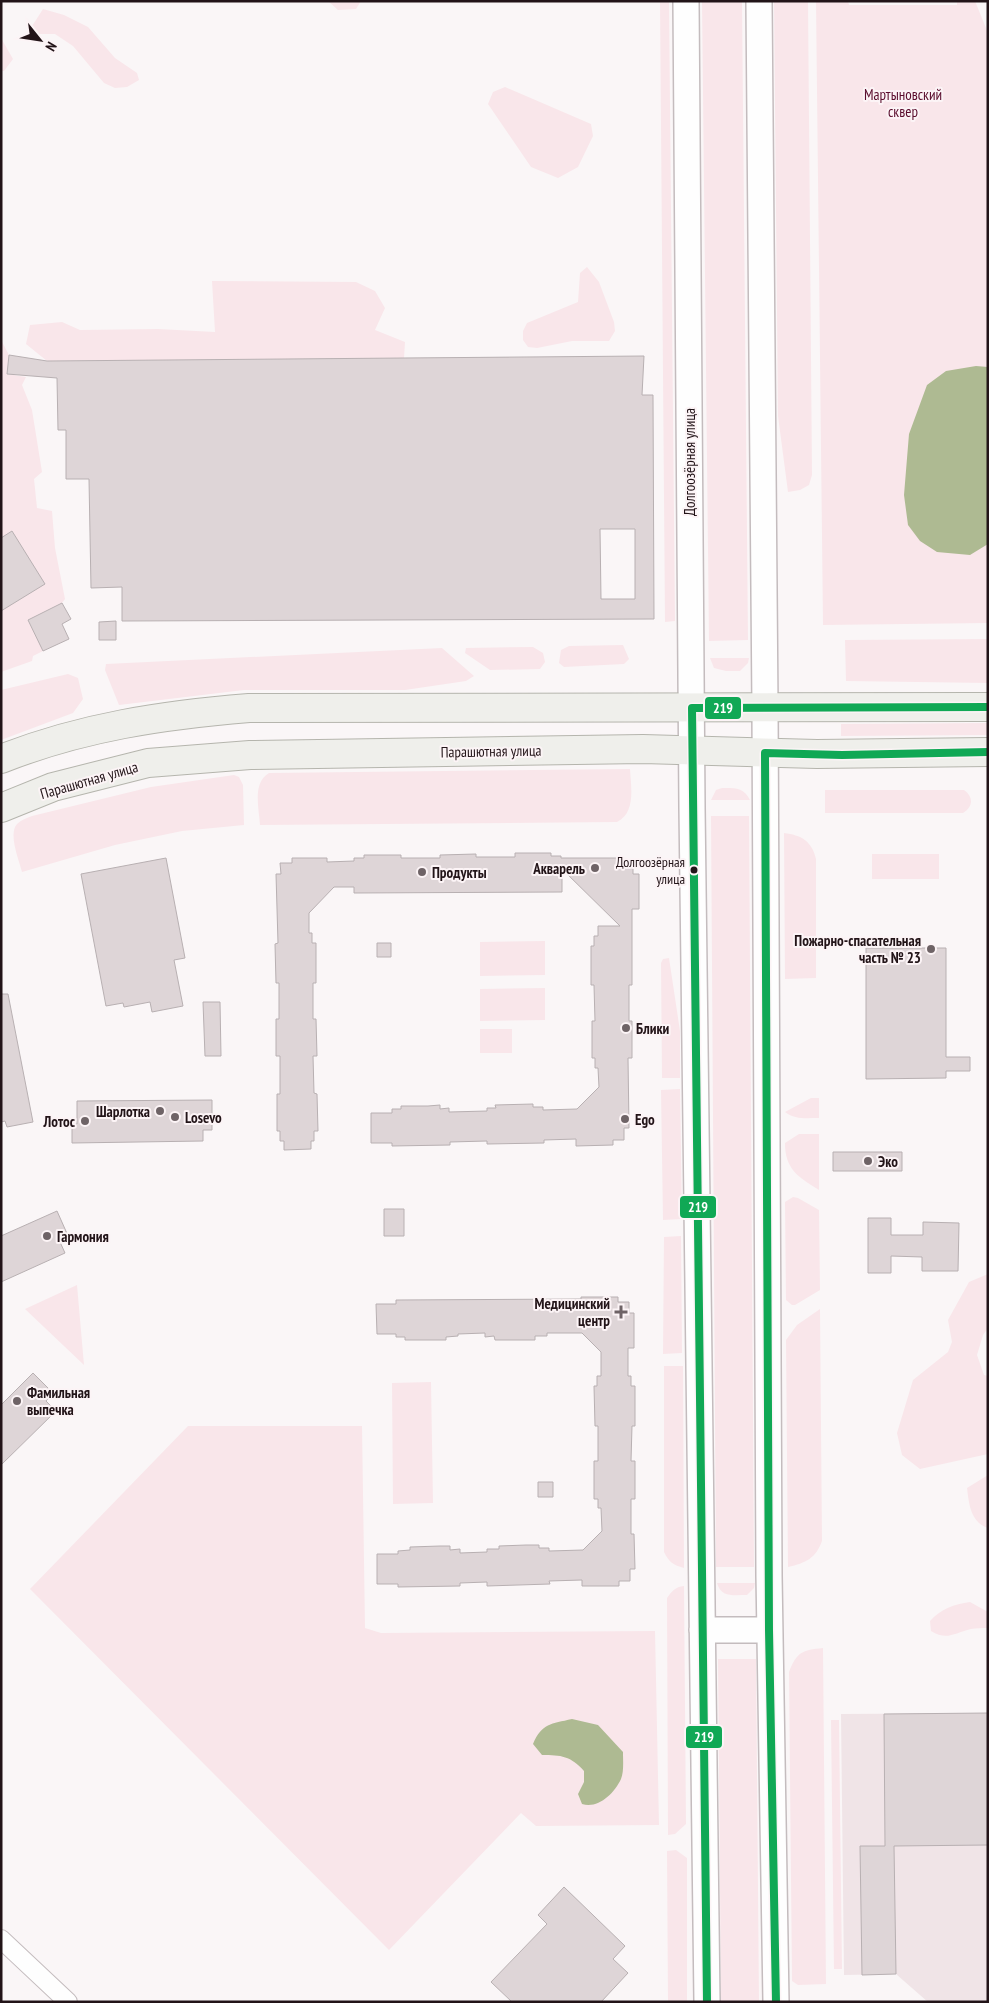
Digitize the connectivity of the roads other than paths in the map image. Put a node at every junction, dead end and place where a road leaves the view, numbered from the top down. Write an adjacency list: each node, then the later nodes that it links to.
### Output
1 (686, 1): 5 (main road, Долгоозёрная улица)
2 (758, 1): 3 (main road)
3 (765, 707): 4 (main road); 5 (main road); 8 (main road)
4 (988, 707)
5 (692, 708): 6 (main road, Долгоозёрная улица); 9 (main road)
6 (692, 750): 8 (main road, Парашютная улица); 10 (main road, Парашютная улица); 11 (main road, Долгоозёрная улица)
7 (988, 752): 8 (main road, Парашютная улица)
8 (765, 753): 12 (main road)
9 (1, 760)
10 (1, 808)
11 (702, 1630): 12 (main road); 15 (main road, Долгоозёрная улица)
12 (769, 1630): 16 (main road)
13 (1, 1939): 14 (street)
14 (68, 2002)
15 (707, 2002)
16 (776, 2002)

